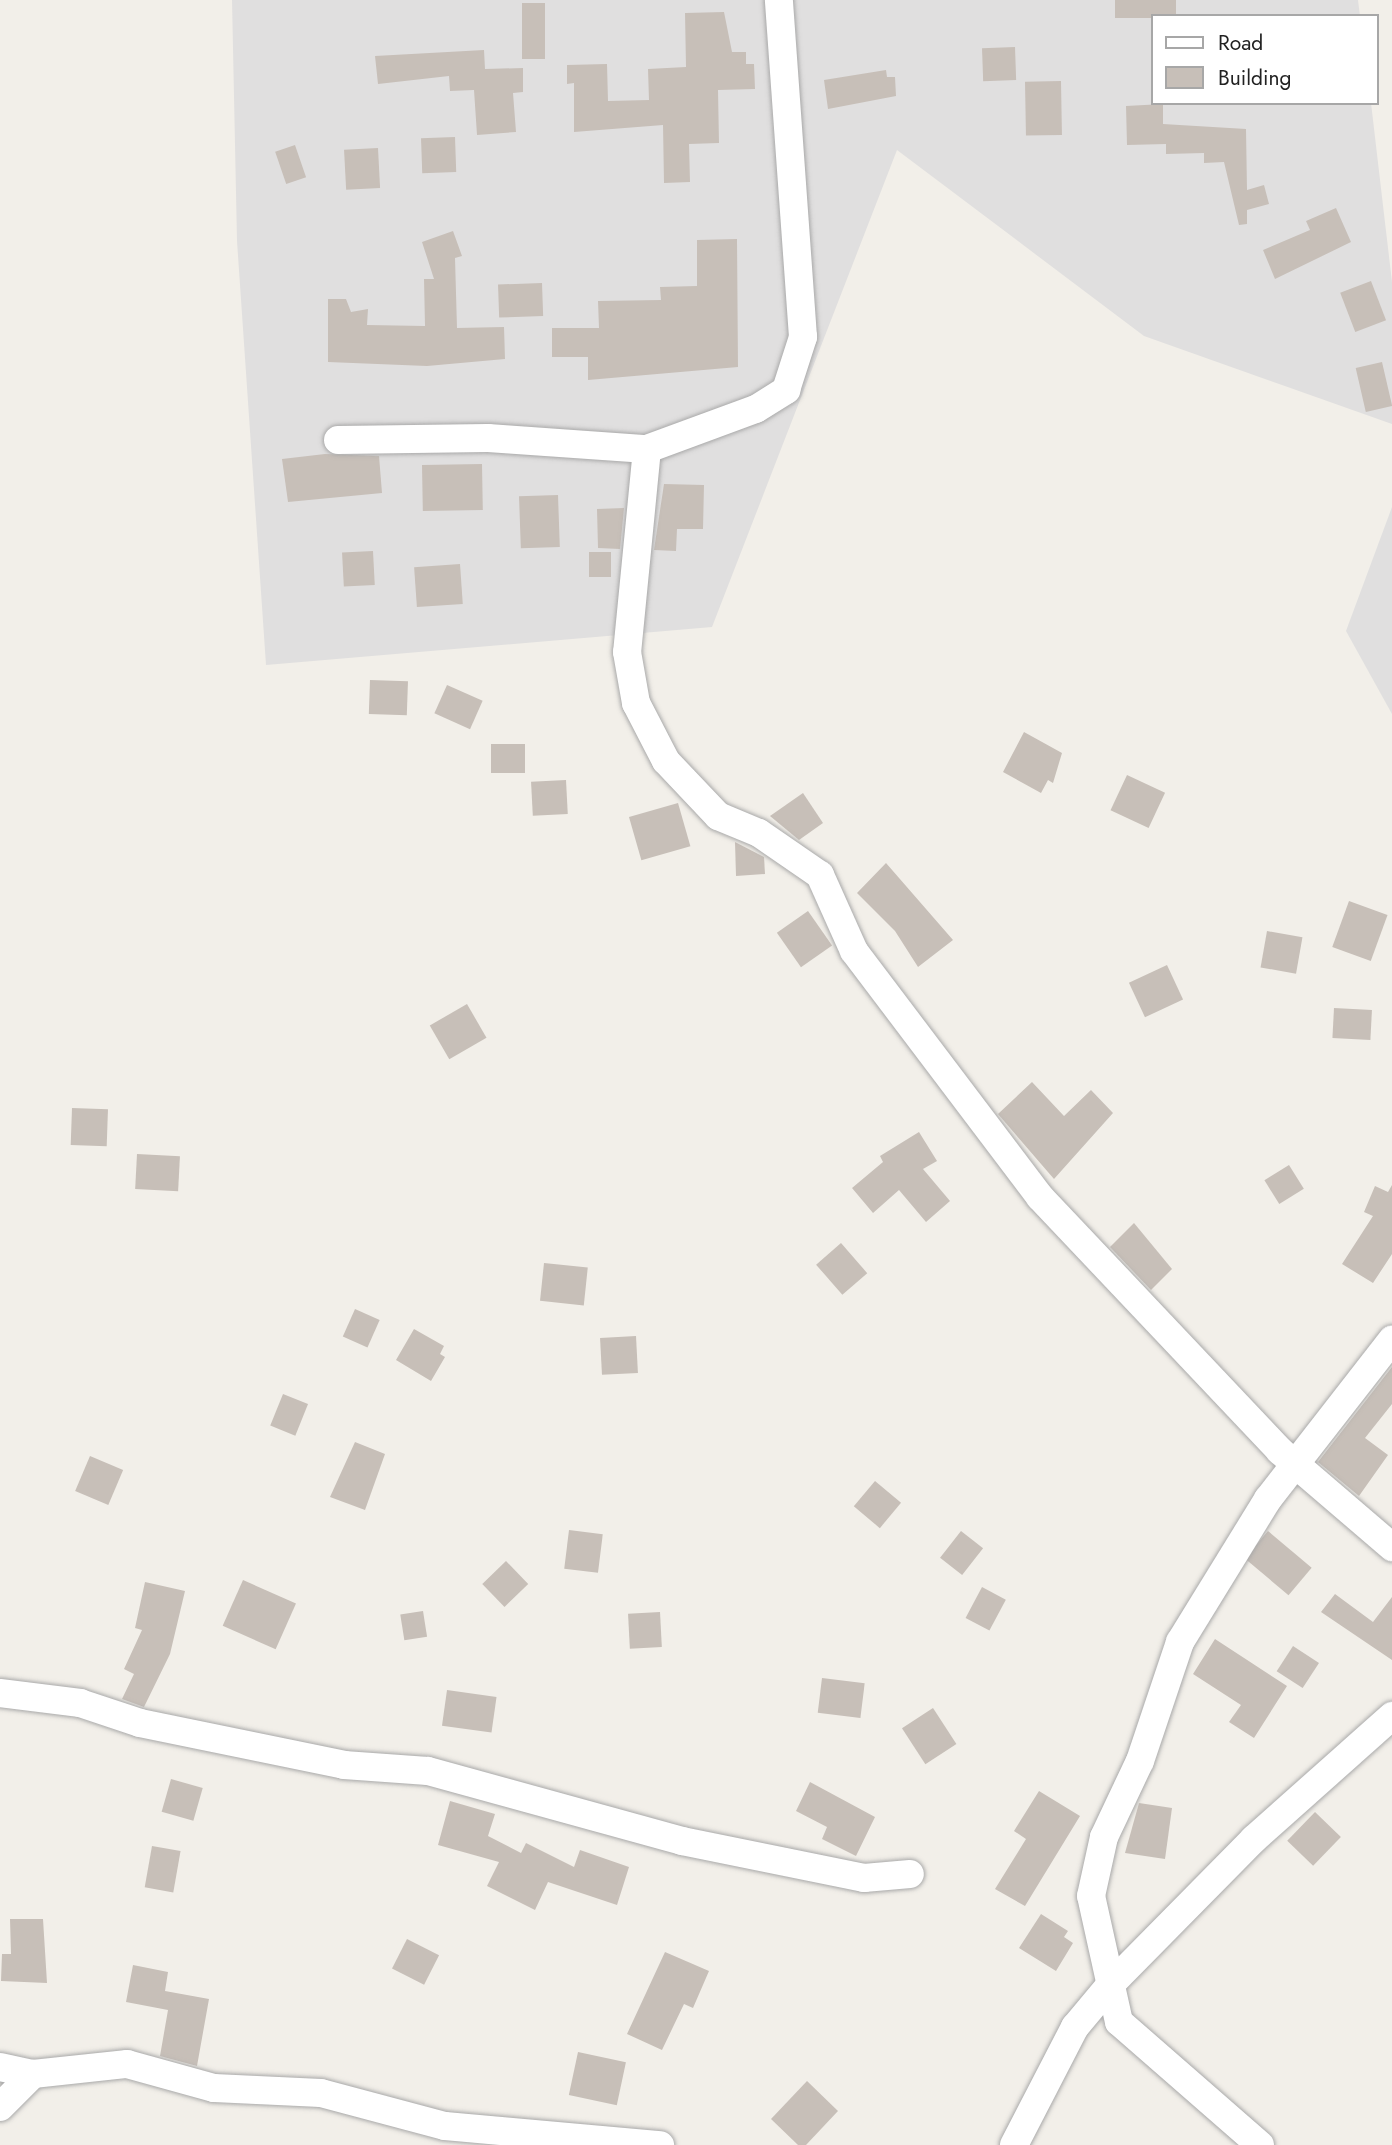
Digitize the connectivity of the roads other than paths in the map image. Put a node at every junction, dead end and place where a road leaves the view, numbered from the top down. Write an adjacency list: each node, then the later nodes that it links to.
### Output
1 (779, 0): 3 (street)
2 (338, 440): 3 (street)
3 (647, 449): 5 (street)
4 (1392, 1340): 5 (street)
5 (1294, 1465): 6 (street); 10 (street)
6 (1392, 1547)
7 (0, 1693): 9 (street)
8 (1392, 1716): 10 (street)
9 (910, 1874)
10 (1111, 1984): 15 (street); 16 (street)
11 (0, 2067): 12 (street)
12 (33, 2074): 13 (street); 14 (street)
13 (0, 2107)
14 (660, 2145)
15 (1014, 2145)
16 (1260, 2145)

